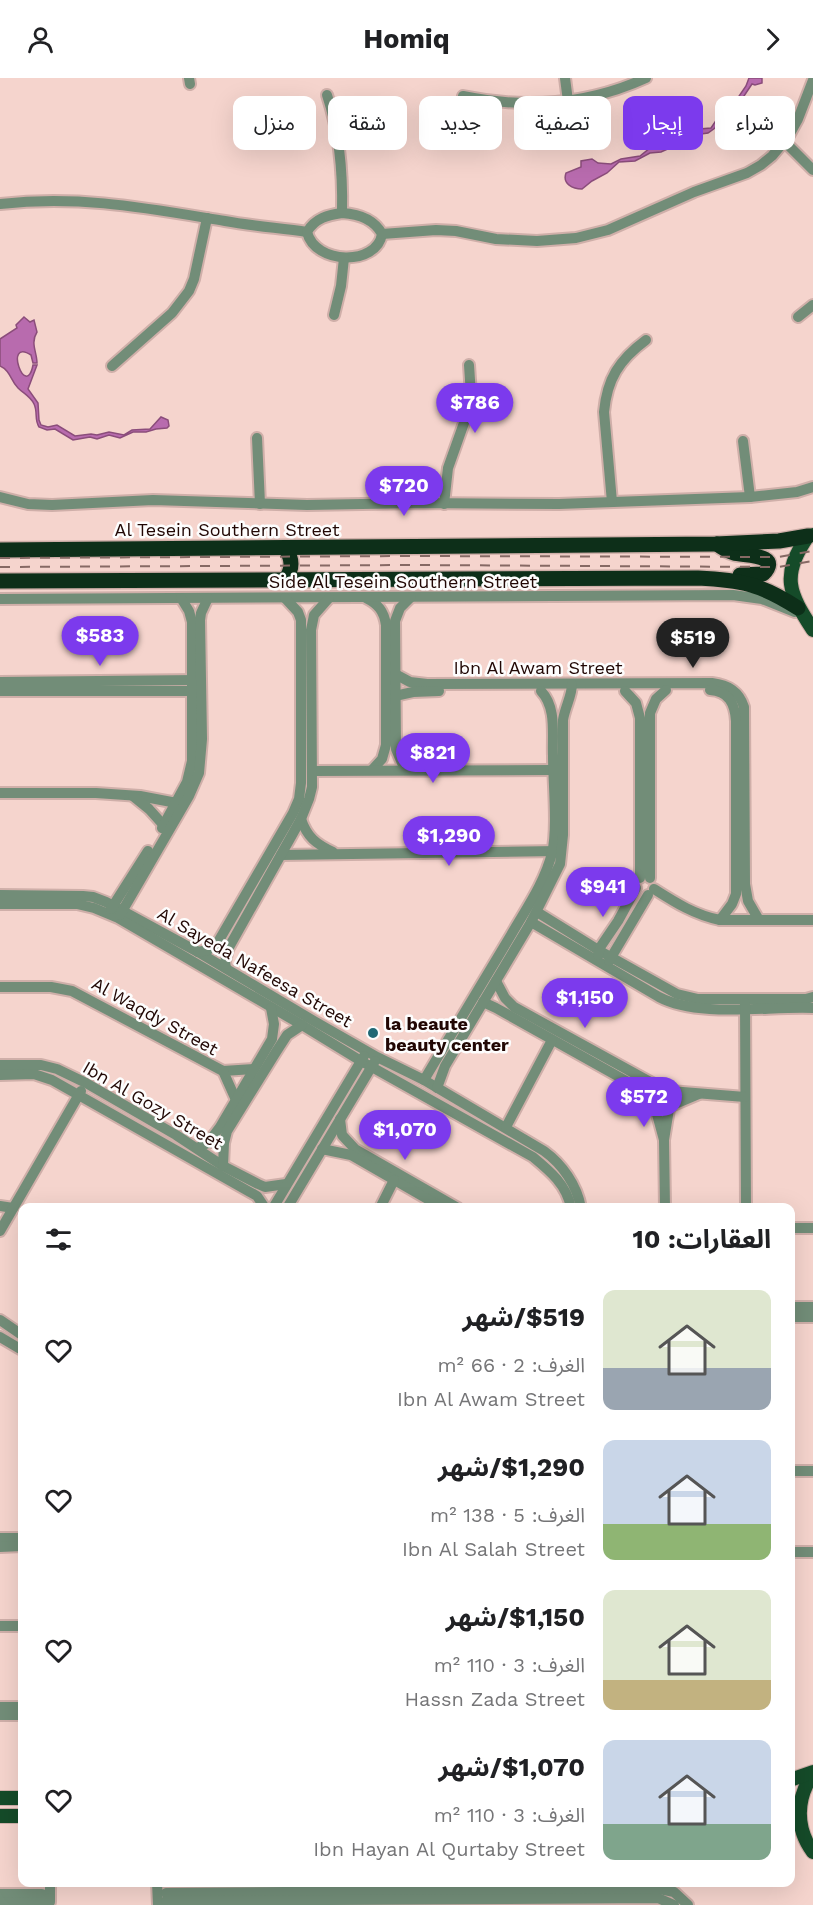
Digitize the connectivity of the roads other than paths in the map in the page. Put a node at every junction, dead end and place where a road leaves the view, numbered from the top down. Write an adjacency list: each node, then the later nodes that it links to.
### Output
1 (565, 78): 5 (street)
2 (646, 78): 6 (street)
3 (813, 80): 7 (street)
4 (327, 95): 12 (street)
5 (567, 96)
6 (594, 96)
7 (795, 125)
8 (778, 150): 15 (street)
9 (793, 150): 10 (street)
10 (813, 170)
11 (0, 204): 13 (street)
12 (342, 213): 14 (street); 15 (street)
13 (207, 218): 14 (street); 22 (street)
14 (307, 232): 16 (street)
15 (382, 234): 16 (street)
16 (344, 258): 18 (street)
17 (813, 306): 19 (street)
18 (334, 315)
19 (798, 317)
20 (646, 340): 28 (street)
21 (469, 365): 30 (street)
22 (112, 366)
23 (257, 438): 29 (street)
24 (743, 441): 27 (street)
25 (813, 488): 27 (street)
26 (0, 496): 29 (street)
27 (750, 497): 28 (street)
28 (612, 502): 30 (street)
29 (260, 504): 30 (street)
30 (444, 504)
31 (810, 536): 32 (highway, Al Tesein Southern Street); 45 (main road)
32 (716, 543): 33 (highway, Al Tesein Southern Street); 35 (highway)
33 (285, 548): 34 (highway, Al Tesein Southern Street); 36 (highway)
34 (0, 550)
35 (726, 579): 36 (highway); 45 (highway)
36 (285, 580): 37 (highway)
37 (0, 581)
38 (411, 597): 43 (street, Side Al Tesein Southern Street); 45 (street, Side Al Tesein Southern Street); 46 (street)
39 (181, 598): 40 (street, Side Al Tesein Southern Street); 44 (street, Side Al Tesein Southern Street); 48 (street)
40 (208, 598): 41 (street, Side Al Tesein Southern Street); 48 (street)
41 (285, 598): 42 (street, Side Al Tesein Southern Street); 77 (street)
42 (329, 598): 43 (street, Side Al Tesein Southern Street); 58 (street)
43 (366, 598): 55 (street)
44 (0, 599)
45 (807, 619)
46 (395, 674): 49 (street, Ibn Al Awam Street); 54 (street)
47 (0, 682): 48 (street)
48 (197, 686): 53 (street); 62 (street)
49 (572, 687): 50 (street, Ibn Al Awam Street); 52 (street, Ibn Al Awam Street); 59 (street, Ibn Al Awam Street); 65 (street)
50 (625, 690): 51 (street, Ibn Al Awam Street); 68 (street)
51 (666, 690): 59 (street, Ibn Al Awam Street); 68 (street)
52 (541, 691): 54 (street, Ibn Al Awam Street); 57 (street)
53 (0, 692)
54 (395, 696): 56 (street)
55 (372, 770): 56 (street); 58 (street)
56 (410, 770): 57 (street)
57 (553, 770): 65 (street)
58 (312, 771): 63 (street)
59 (741, 774): 73 (street, Ibn Al Awam Street); 74 (street, Ibn Al Awam Street)
60 (0, 793): 61 (street)
61 (133, 795): 62 (street); 64 (street)
62 (180, 803): 64 (street)
63 (301, 819): 66 (street); 67 (street)
64 (166, 828): 71 (street)
65 (557, 851): 66 (street); 72 (street); 98 (street)
66 (336, 853): 67 (street)
67 (281, 855): 80 (street)
68 (646, 885): 73 (street); 78 (street); 79 (street)
69 (0, 896): 71 (street, Al Sayeda Nafeesa Street)
70 (0, 904): 71 (street, Al Sayeda Nafeesa Street)
71 (115, 912): 77 (street, Al Sayeda Nafeesa Street); 86 (street, Al Sayeda Nafeesa Street)
72 (537, 912): 76 (street); 78 (street)
73 (720, 920): 74 (street)
74 (759, 920): 75 (street)
75 (813, 920)
76 (531, 922): 78 (street); 81 (street)
77 (198, 952): 80 (street, Al Sayeda Nafeesa Street)
78 (598, 955): 79 (street)
79 (609, 961): 85 (street)
80 (226, 968): 91 (street, Al Sayeda Nafeesa Street)
81 (496, 981): 84 (street); 101 (street)
82 (0, 987): 96 (street, Al Waqdy Street)
83 (813, 997): 85 (street)
84 (483, 1002): 89 (street); 100 (street)
85 (745, 1004): 87 (street); 104 (street)
86 (272, 1008): 88 (street, Al Sayeda Nafeesa Street); 90 (street)
87 (813, 1008)
88 (302, 1025): 90 (street); 92 (street, Al Sayeda Nafeesa Street)
89 (552, 1040): 106 (street); 109 (street)
90 (272, 1049): 95 (street); 110 (street)
91 (367, 1051): 92 (street); 93 (street, Al Sayeda Nafeesa Street)
92 (361, 1061): 93 (street, Al Sayeda Nafeesa Street); 117 (street)
93 (374, 1062): 98 (street, Al Sayeda Nafeesa Street); 108 (street); 124 (street, Al Sayeda Nafeesa Street)
94 (0, 1065): 99 (street, Ibn Al Gozy Street)
95 (254, 1069): 96 (street, Al Waqdy Street); 105 (street)
96 (223, 1071): 105 (street, Al Waqdy Street)
97 (0, 1075): 103 (street, Ibn Al Gozy Street)
98 (424, 1080): 100 (street, Al Sayeda Nafeesa Street)
99 (86, 1083): 103 (street); 112 (street, Ibn Al Gozy Street)
100 (437, 1088): 109 (street, Al Sayeda Nafeesa Street)
101 (666, 1089): 102 (street); 106 (street); 107 (street)
102 (699, 1094): 104 (street); 107 (street)
103 (79, 1096): 118 (street, Ibn Al Gozy Street); 129 (street)
104 (745, 1097): 127 (street)
105 (236, 1100): 110 (street)
106 (653, 1104): 107 (street); 111 (street)
107 (671, 1107): 111 (street)
108 (340, 1119): 113 (street); 114 (street)
109 (506, 1127): 125 (street, Al Sayeda Nafeesa Street)
110 (224, 1129): 112 (street); 115 (street)
111 (664, 1140): 126 (street)
112 (196, 1148): 115 (street, Ibn Al Gozy Street)
113 (322, 1149): 114 (street); 120 (street)
114 (353, 1152): 116 (street); 123 (street)
115 (223, 1166): 117 (street, Ibn Al Gozy Street)
116 (394, 1180): 121 (street); 122 (street)
117 (286, 1184): 119 (street)
118 (262, 1203)
119 (276, 1203)
120 (289, 1203)
121 (382, 1203)
122 (434, 1203)
123 (449, 1203)
124 (569, 1203)
125 (579, 1203)
126 (665, 1203)
127 (746, 1203)
128 (0, 1206): 129 (street)
129 (13, 1208): 132 (street)
130 (795, 1228): 131 (street)
131 (813, 1228)
132 (0, 1231)
133 (795, 1307): 134 (street)
134 (813, 1307)
135 (795, 1317): 136 (street)
136 (813, 1317)
137 (0, 1320): 138 (street)
138 (18, 1332)
139 (0, 1337): 140 (street)
140 (18, 1348)
141 (795, 1471): 142 (street)
142 (813, 1471)
143 (0, 1538): 144 (street)
144 (18, 1538)
145 (18, 1546): 146 (street)
146 (0, 1547)
147 (795, 1552): 148 (street)
148 (813, 1552)
149 (0, 1626): 150 (street)
150 (18, 1626)
151 (0, 1707): 152 (street)
152 (18, 1707)
153 (0, 1715): 154 (street)
154 (18, 1715)
155 (813, 1773): 156 (main road); 161 (main road)
156 (795, 1778)
157 (0, 1798): 158 (main road)
158 (18, 1798)
159 (0, 1816): 160 (main road)
160 (18, 1816)
161 (797, 1831): 162 (main road)
162 (813, 1852)
163 (0, 1894): 165 (street)
164 (165, 1897): 167 (street)
165 (44, 1898): 170 (street)
166 (613, 1898): 169 (street); 171 (street); 172 (street)
167 (242, 1899): 168 (street)
168 (257, 1899): 169 (street)
169 (331, 1899)
170 (0, 1903)
171 (674, 1905)
172 (688, 1905)

